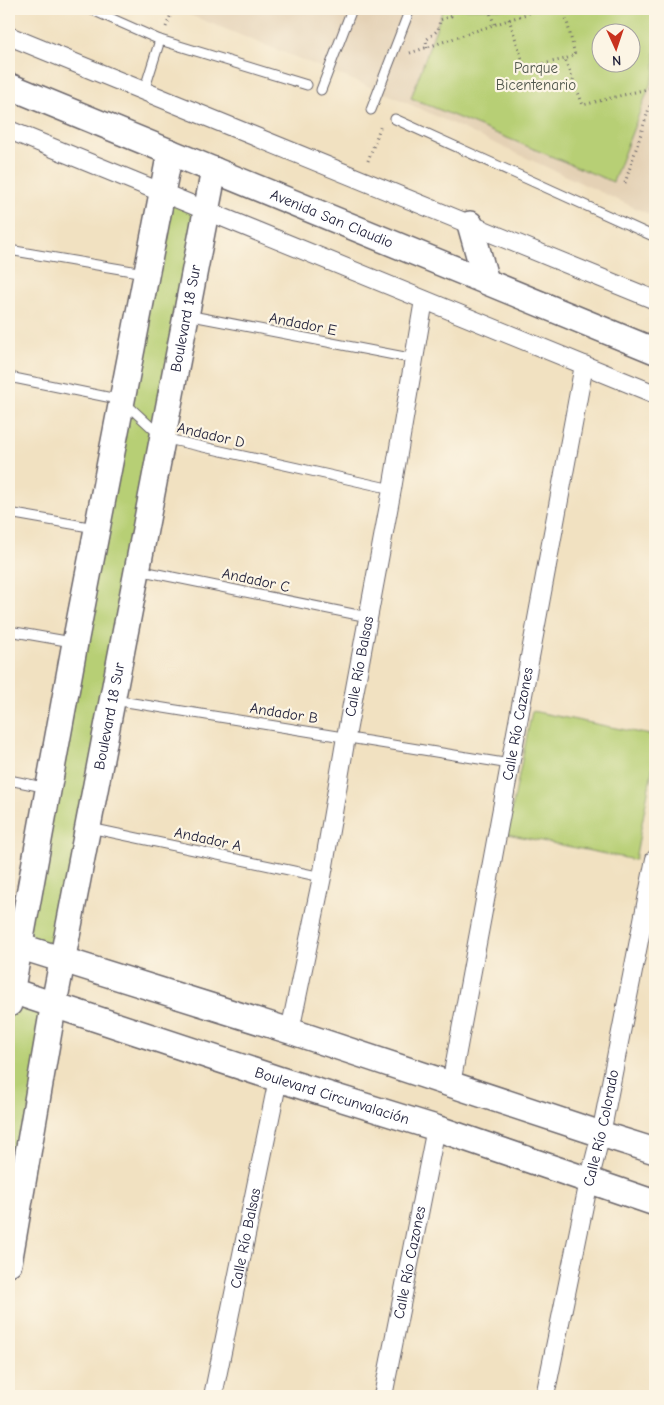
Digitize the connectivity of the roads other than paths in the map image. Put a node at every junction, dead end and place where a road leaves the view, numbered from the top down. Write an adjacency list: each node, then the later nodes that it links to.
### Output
1 (90, 9): 5 (lane)
2 (352, 9): 8 (lane)
3 (410, 9): 10 (lane)
4 (9, 36): 9 (street)
5 (160, 40): 6 (lane); 9 (lane)
6 (307, 85)
7 (9, 86): 13 (street, Avenida San Claudio)
8 (321, 90)
9 (144, 91): 17 (street)
10 (371, 110)
11 (395, 119): 18 (lane)
12 (9, 130): 15 (street)
13 (170, 152): 14 (street, Avenida San Claudio); 15 (street)
14 (214, 170): 16 (street, Boulevard 18 Sur); 21 (street, Avenida San Claudio)
15 (162, 192): 16 (street); 20 (street)
16 (206, 210): 22 (street); 24 (street, Boulevard 18 Sur)
17 (470, 224): 21 (street); 23 (street)
18 (655, 237)
19 (9, 250): 20 (lane)
20 (147, 274): 30 (street)
21 (486, 281): 25 (street, Avenida San Claudio)
22 (424, 300): 26 (street, Calle Río Balsas); 27 (street)
23 (655, 300)
24 (187, 315): 26 (lane, Andador E); 31 (street, Boulevard 18 Sur)
25 (655, 351)
26 (414, 359): 32 (street, Calle Río Balsas)
27 (584, 365): 29 (street); 41 (street, Calle Río Cazones)
28 (9, 377): 30 (lane)
29 (655, 394)
30 (122, 400): 31 (lane, Andador D); 34 (street)
31 (163, 438): 32 (lane, Andador D); 35 (street, Boulevard 18 Sur)
32 (392, 490): 36 (street, Calle Río Balsas)
33 (9, 513): 34 (lane)
34 (98, 529): 38 (street)
35 (138, 570): 36 (lane, Andador C); 39 (street, Boulevard 18 Sur)
36 (368, 616): 40 (street, Calle Río Balsas)
37 (9, 631): 38 (lane)
38 (75, 643): 43 (street)
39 (113, 700): 40 (lane, Andador B); 44 (street, Boulevard 18 Sur)
40 (346, 737): 41 (lane, Andador B); 46 (street, Calle Río Balsas)
41 (510, 764): 53 (street, Calle Río Cazones)
42 (9, 780): 43 (lane)
43 (48, 788): 47 (street)
44 (89, 828): 46 (lane, Andador A); 48 (street, Boulevard 18 Sur)
45 (655, 859): 55 (street, Calle Río Colorado)
46 (322, 877): 51 (street, Calle Río Balsas)
47 (14, 945): 48 (street); 49 (street)
48 (63, 960): 50 (street, Boulevard 18 Sur); 51 (street)
49 (10, 995): 50 (street, Boulevard Circunvalación)
50 (54, 1004): 52 (street, Boulevard Circunvalación); 59 (street, Boulevard 18 Sur)
51 (290, 1031): 53 (street)
52 (278, 1079): 54 (street, Boulevard Circunvalación); 60 (street, Calle Río Balsas)
53 (451, 1084): 55 (street)
54 (436, 1128): 57 (street, Boulevard Circunvalación); 61 (street, Calle Río Cazones)
55 (601, 1134): 56 (street); 57 (street, Calle Río Colorado)
56 (655, 1151)
57 (588, 1181): 58 (street, Boulevard Circunvalación); 62 (street, Calle Río Colorado)
58 (655, 1203)
59 (9, 1264)
60 (213, 1396)
61 (383, 1396)
62 (545, 1396)

